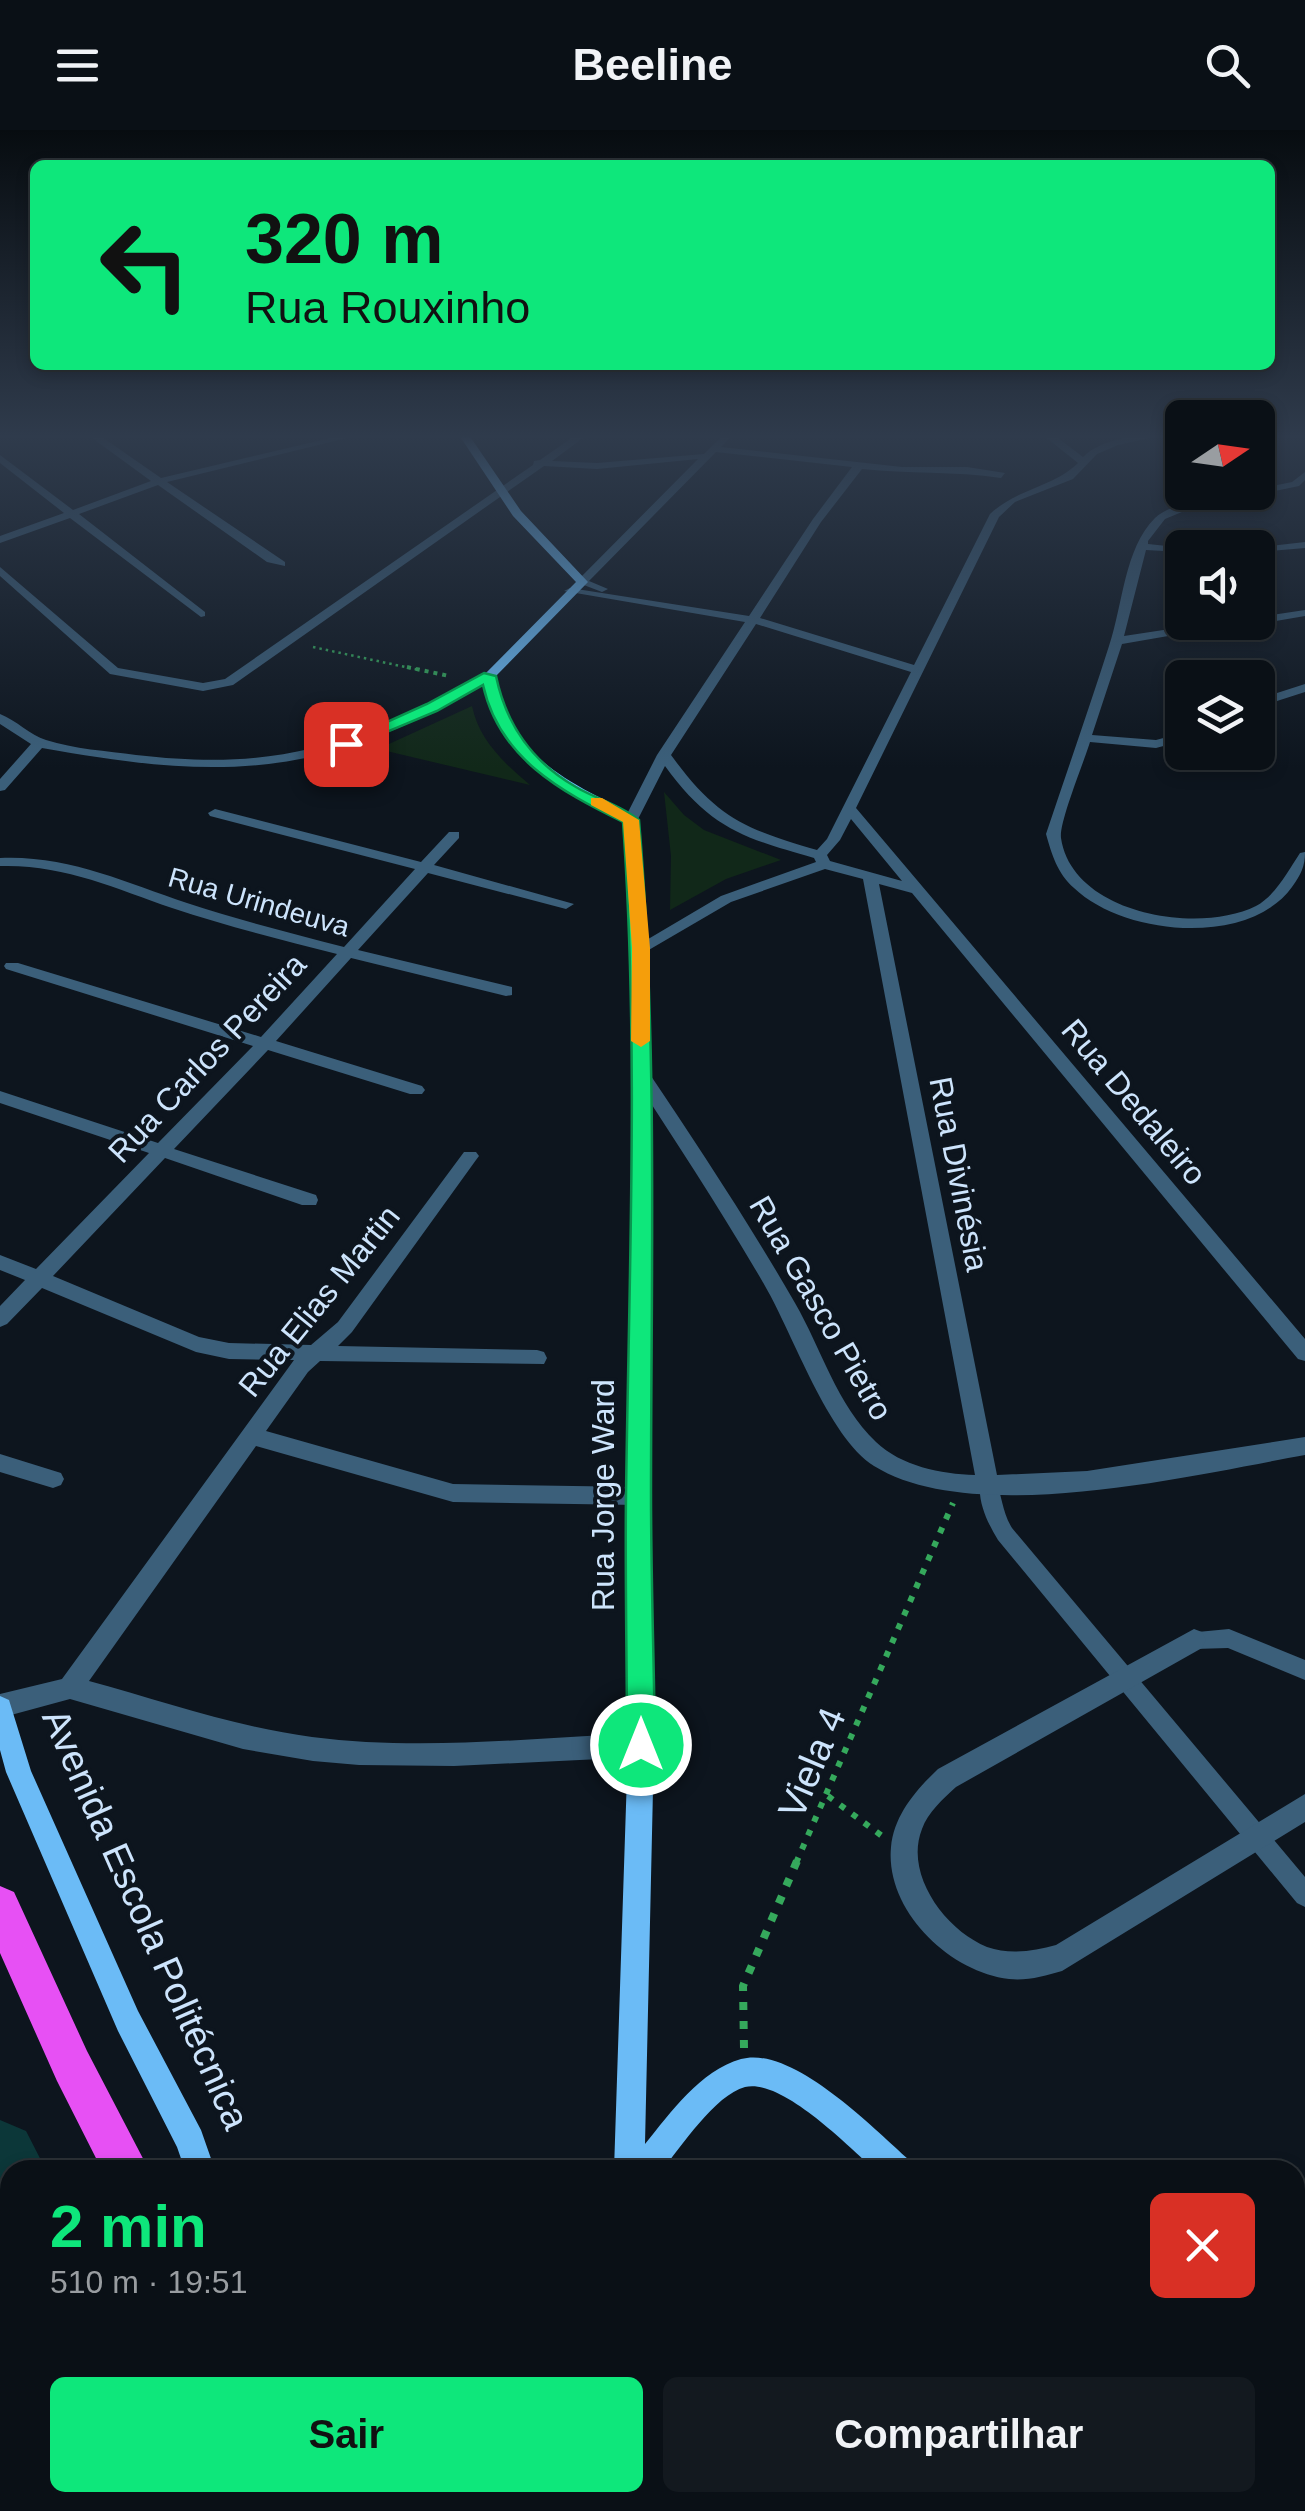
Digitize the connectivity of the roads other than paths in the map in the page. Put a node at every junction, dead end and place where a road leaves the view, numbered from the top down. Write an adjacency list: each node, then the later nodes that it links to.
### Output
1 (112, 546): 16 (street)
2 (251, 546): 10 (street)
3 (421, 546): 11 (street)
4 (540, 546): 13 (street)
5 (544, 546): 12 (street)
6 (617, 546): 12 (street)
7 (801, 546): 18 (street)
8 (979, 546): 21 (street)
9 (1142, 546): 20 (street)
10 (281, 564)
11 (0, 570)
12 (582, 582): 13 (street); 14 (street)
13 (570, 590): 14 (street); 22 (street)
14 (637, 600): 18 (street)
15 (1305, 613): 17 (street)
16 (200, 614)
17 (1275, 617)
18 (754, 620): 21 (street); 29 (street)
19 (1165, 634): 20 (street)
20 (1117, 641): 26 (street)
21 (916, 670): 31 (street)
22 (488, 676): 28 (street); 33 (street)
23 (1305, 688): 24 (street)
24 (1275, 698)
25 (0, 718): 28 (street)
26 (1084, 738): 27 (street); 35 (street)
27 (1165, 742)
28 (39, 743): 30 (street)
29 (664, 755): 33 (street); 36 (street)
30 (1, 784)
31 (849, 808): 36 (street); 40 (street, Rua Dedaleiro)
32 (215, 813): 38 (street)
33 (630, 820): 42 (street, Rua Jorge Ward)
34 (454, 834): 38 (street, Rua Carlos Pereira)
35 (1305, 856)
36 (822, 859): 39 (street); 42 (street)
37 (0, 862): 43 (street, Rua Urindeuva)
38 (422, 870): 41 (street); 43 (street, Rua Carlos Pereira)
39 (870, 875): 40 (street); 63 (street, Rua Divinésia)
40 (916, 889): 56 (street, Rua Dedaleiro)
41 (566, 904)
42 (641, 948): 47 (street, Rua Jorge Ward)
43 (344, 953): 45 (street, Rua Urindeuva); 46 (street, Rua Carlos Pereira)
44 (12, 966): 46 (street)
45 (506, 991)
46 (263, 1044): 48 (street); 50 (street, Rua Carlos Pereira)
47 (641, 1074): 63 (street, Rua Gasco Pietro); 64 (street, Rua Jorge Ward)
48 (416, 1090)
49 (0, 1097): 50 (street)
50 (162, 1150): 52 (street); 54 (street, Rua Carlos Pereira)
51 (470, 1156): 57 (street, Rua Elias Martin)
52 (309, 1200)
53 (0, 1262): 54 (street)
54 (42, 1277): 55 (street, Rua Carlos Pereira); 57 (street)
55 (0, 1318)
56 (1305, 1353)
57 (314, 1354): 58 (street); 59 (street, Rua Elias Martin)
58 (537, 1358)
59 (251, 1436): 64 (street); 68 (street, Rua Elias Martin)
60 (1305, 1446): 63 (street, Rua Gasco Pietro)
61 (0, 1463): 62 (street)
62 (54, 1479)
63 (988, 1484): 67 (lane)
64 (639, 1496): 70 (street, Rua Jorge Ward)
65 (1194, 1640): 66 (lane); 67 (street)
66 (1305, 1670)
67 (1124, 1676): 72 (lane); 72 (street)
68 (70, 1688): 69 (street); 70 (street)
69 (0, 1707): 76 (street, Avenida Escola Politécnica)
70 (641, 1745): 77 (street, Rua Jorge Ward)
71 (1305, 1808): 72 (street)
72 (1257, 1838): 73 (lane)
73 (1305, 1895)
74 (0, 1906): 75 (highway)
75 (121, 2160)
76 (195, 2160)
77 (629, 2160)
78 (651, 2160): 79 (street)
79 (884, 2160)

